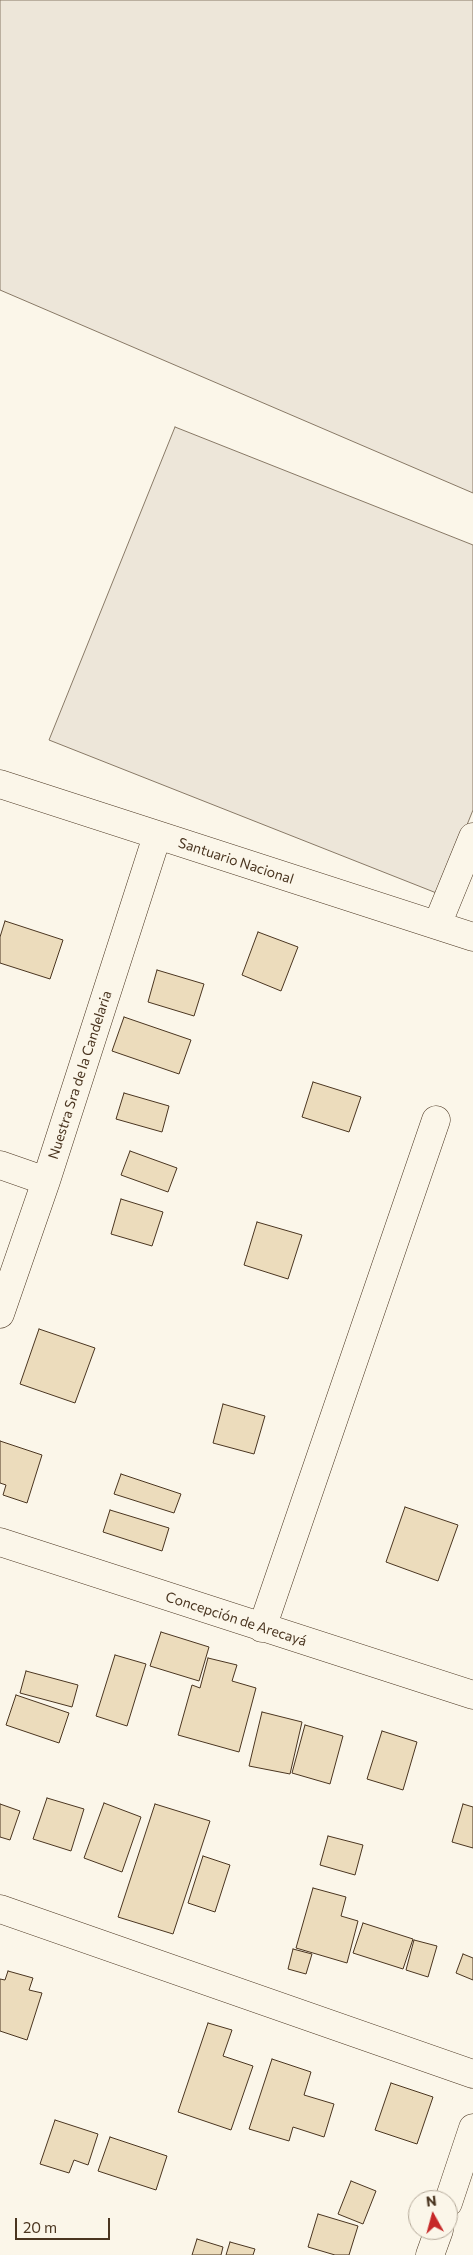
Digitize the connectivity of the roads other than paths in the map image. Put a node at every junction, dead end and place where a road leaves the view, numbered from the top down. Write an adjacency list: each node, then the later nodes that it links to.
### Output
1 (0, 784): 2 (street, Santuario Nacional)
2 (157, 836): 4 (street, Santuario Nacional); 8 (street, Nuestra Sra de la Candelaria)
3 (473, 837): 4 (street)
4 (436, 926): 5 (street, Santuario Nacional)
5 (473, 937)
6 (436, 1120): 11 (street)
7 (0, 1165): 8 (street)
8 (46, 1181): 9 (street, Nuestra Sra de la Candelaria)
9 (0, 1314)
10 (0, 1542): 11 (street, Concepción de Arecayá)
11 (262, 1628): 12 (street, Concepción de Arecayá)
12 (473, 1695)
13 (0, 1909): 14 (street)
14 (473, 2074)
15 (473, 2128): 16 (street)
16 (452, 2190)
17 (435, 2240): 18 (street)
18 (430, 2255)

